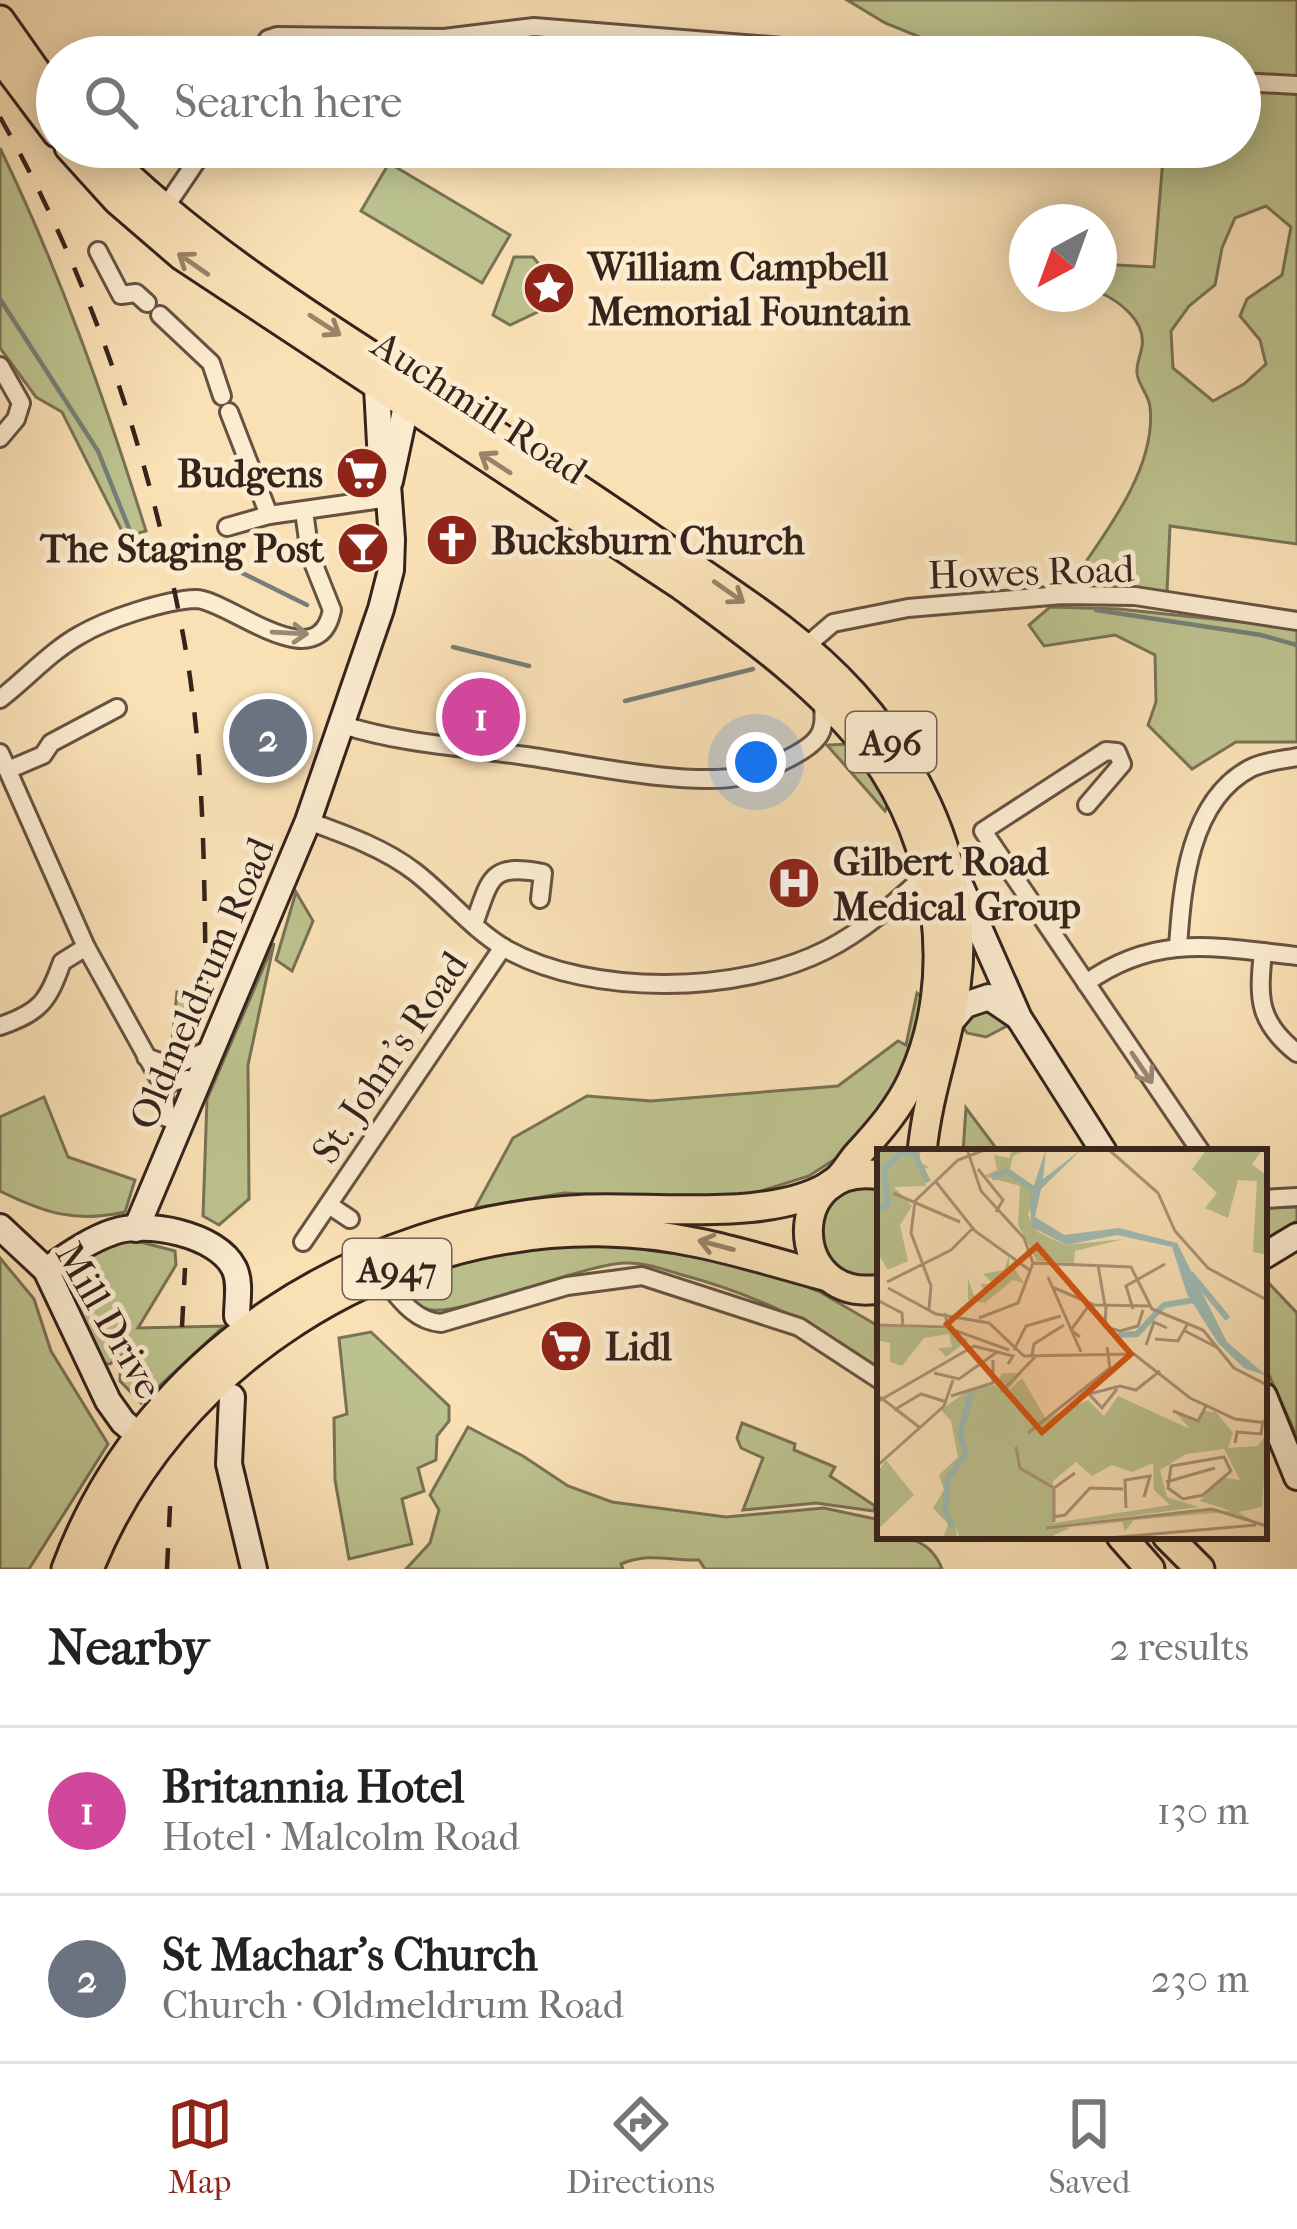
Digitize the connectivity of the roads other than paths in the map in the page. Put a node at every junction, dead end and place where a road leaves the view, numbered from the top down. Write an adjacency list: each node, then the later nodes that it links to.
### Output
1 (0, 20): 5 (main road)
2 (460, 36): 3 (street)
3 (646, 36)
4 (0, 57): 8 (main road)
5 (36, 71)
6 (1261, 83): 7 (street)
7 (1297, 85)
8 (36, 105)
9 (94, 168): 12 (main road, Auchmill Road / A96)
10 (115, 168): 12 (main road, Auchmill Road / A96)
11 (191, 168): 12 (street)
12 (156, 219): 15 (main road, Auchmill Road / A96)
13 (98, 251): 22 (street)
14 (0, 366): 18 (street)
15 (387, 380): 16 (main road, Auchmill Road / A96); 20 (street, Oldmeldrum Road); 25 (main road, Auchmill Road / A96, one-way to 25)
16 (406, 406): 17 (main road, Auchmill Road / A96); 19 (street, Oldmeldrum Road)
17 (441, 428): 19 (street); 25 (main road, Auchmill Road / A96, one-way to 17)
18 (0, 438)
19 (396, 456): 20 (street, Oldmeldrum Road)
20 (389, 492): 21 (street); 29 (street, Oldmeldrum Road)
21 (304, 511): 22 (street); 26 (street, one-way to 21)
22 (269, 515): 23 (street)
23 (227, 527)
24 (1297, 621): 25 (street, Howes Road)
25 (794, 656): 27 (main road, Auchmill Road / A96); 34 (main road, Auchmill Road / A96)
26 (0, 699)
27 (823, 700): 29 (street); 34 (main road, Auchmill Road / A96)
28 (117, 708): 31 (street)
29 (344, 725): 33 (street, Oldmeldrum Road)
30 (1297, 757): 39 (street)
31 (4, 761): 37 (street)
32 (1087, 806): 42 (street)
33 (308, 821): 36 (street); 46 (street, Oldmeldrum Road)
34 (938, 865): 38 (street); 43 (street); 44 (main road, Auchmill Road / A96); 58 (main road, Auchmill Road / A96)
35 (540, 899): 36 (street)
36 (474, 924): 38 (street)
37 (86, 947): 45 (street); 49 (street)
38 (503, 947): 59 (street, St. John's Road)
39 (1178, 947): 40 (street); 42 (street)
40 (1263, 952): 41 (street); 48 (street)
41 (1297, 956)
42 (1086, 983): 56 (street, one-way to 56)
43 (1019, 1018): 44 (street); 55 (street)
44 (953, 1019): 47 (main road, Auchmill Road / A96)
45 (0, 1026)
46 (213, 1047): 49 (street); 62 (street, Oldmeldrum Road)
47 (945, 1051): 53 (main road, Auchmill Road / A96); 54 (main road, A96)
48 (1297, 1053)
49 (145, 1056): 51 (street)
50 (187, 1079): 51 (street)
51 (163, 1084): 52 (street)
52 (166, 1118)
53 (923, 1149)
54 (936, 1149)
55 (1102, 1149)
56 (1199, 1149)
57 (877, 1175): 58 (main road)
58 (835, 1181): 68 (main road, A96); 75 (main road, A947)
59 (329, 1204): 60 (street, St. John's Road); 64 (street, St. John's Road)
60 (350, 1219)
61 (0, 1227): 66 (street, Mill Drive)
62 (136, 1229): 66 (street); 71 (street)
63 (1297, 1236): 65 (street)
64 (303, 1242)
65 (1267, 1254)
66 (46, 1270): 75 (street, Mill Drive)
67 (381, 1276): 68 (main road, A947, one-way to 67); 72 (street); 75 (main road, A947)
68 (838, 1282): 69 (main road); 70 (main road)
69 (877, 1288)
70 (877, 1308)
71 (237, 1316)
72 (877, 1378)
73 (232, 1397): 81 (street)
74 (1267, 1403): 76 (street)
75 (148, 1444): 79 (main road, A947); 80 (main road, A947)
76 (1297, 1477)
77 (1124, 1539): 82 (main road)
78 (1170, 1539): 83 (main road)
79 (66, 1569)
80 (89, 1569)
81 (254, 1569)
82 (1150, 1569)
83 (1200, 1569)

